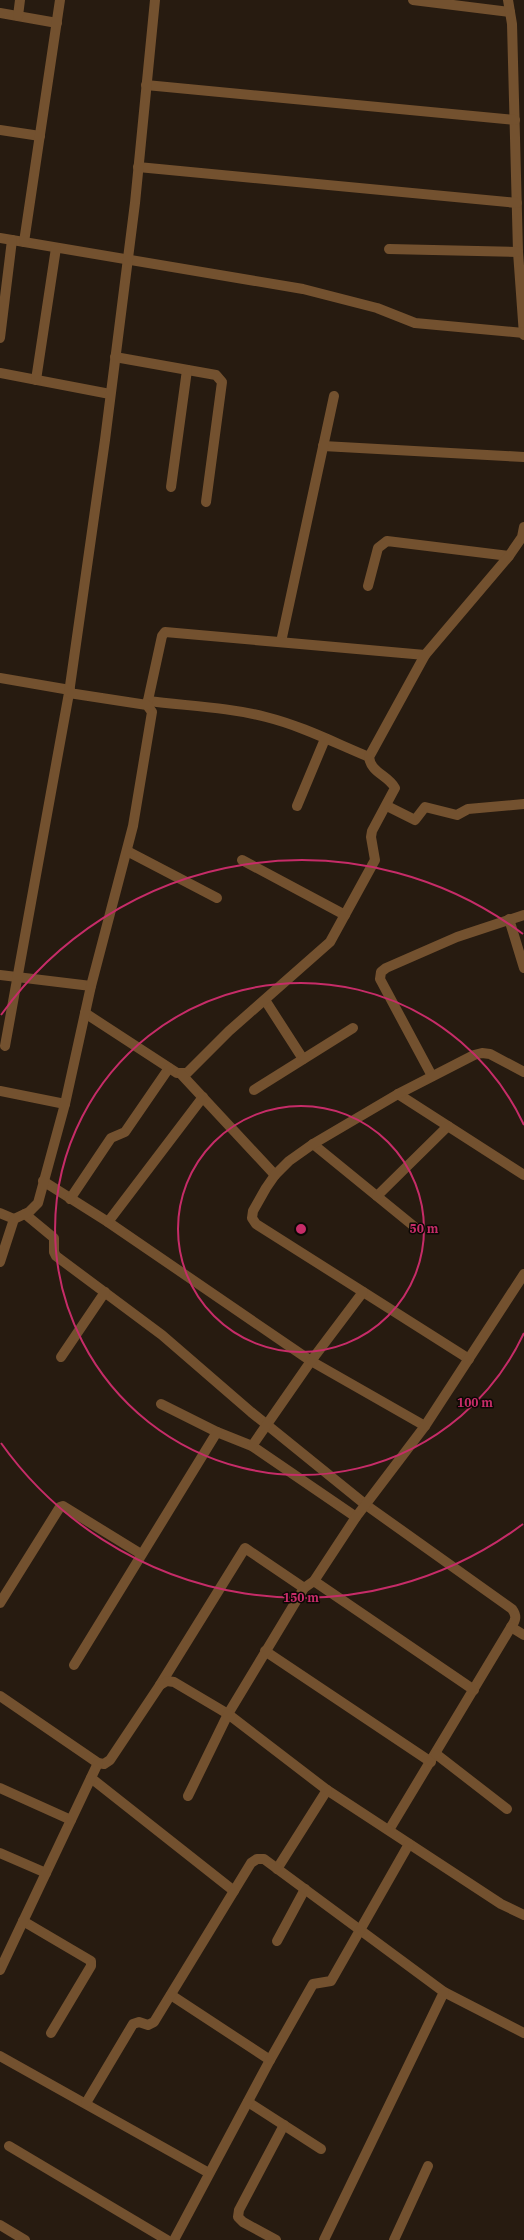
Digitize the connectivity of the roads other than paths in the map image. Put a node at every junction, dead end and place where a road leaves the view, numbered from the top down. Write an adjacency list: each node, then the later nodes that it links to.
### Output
1 (20, 0): 8 (street)
2 (60, 0): 9 (street)
3 (155, 0): 10 (street)
4 (413, 0): 6 (street)
5 (508, 0): 6 (street)
6 (510, 12): 11 (street)
7 (0, 13): 8 (street)
8 (18, 16): 9 (street)
9 (57, 23): 13 (street)
10 (146, 85): 11 (street); 15 (street)
11 (515, 120): 14 (street)
12 (0, 130): 13 (street)
13 (40, 136): 20 (street)
14 (520, 155): 16 (street)
15 (138, 168): 17 (street); 24 (street)
16 (520, 186): 17 (street)
17 (517, 203): 23 (street)
18 (0, 238): 19 (street)
19 (12, 240): 20 (street); 26 (street)
20 (24, 242): 21 (street)
21 (56, 248): 24 (street); 30 (street)
22 (389, 249): 23 (street)
23 (518, 252): 25 (street)
24 (126, 261): 25 (street); 27 (street)
25 (524, 334)
26 (0, 338)
27 (115, 357): 28 (street); 31 (street)
28 (187, 370): 35 (street); 36 (street)
29 (0, 373): 30 (street)
30 (36, 380): 31 (street)
31 (110, 394): 43 (street)
32 (334, 396): 33 (street)
33 (323, 446): 34 (street); 40 (street)
34 (524, 457)
35 (171, 487)
36 (206, 502)
37 (523, 534): 38 (street)
38 (509, 556): 39 (street); 41 (street)
39 (368, 586)
40 (281, 642): 41 (street); 44 (street)
41 (426, 655): 46 (street)
42 (0, 678): 43 (street)
43 (69, 692): 44 (street); 58 (street)
44 (147, 703): 45 (street); 50 (street)
45 (325, 739): 46 (street); 48 (street)
46 (369, 757): 49 (street)
47 (524, 804): 49 (street)
48 (297, 806)
49 (387, 806): 53 (street)
50 (126, 851): 52 (street); 59 (street)
51 (242, 860): 53 (street)
52 (217, 898)
53 (345, 915): 60 (street)
54 (524, 915): 55 (street)
55 (509, 919): 56 (street); 68 (street)
56 (524, 968)
57 (0, 975): 58 (street)
58 (18, 976): 59 (street); 63 (street)
59 (91, 986): 61 (street)
60 (265, 1000): 64 (street); 67 (street)
61 (85, 1013): 65 (street); 73 (street)
62 (353, 1028): 64 (street)
63 (5, 1046)
64 (303, 1059): 69 (street)
65 (169, 1068): 67 (street); 80 (street)
66 (524, 1072): 68 (street)
67 (182, 1074): 72 (street)
68 (432, 1076): 71 (street)
69 (254, 1090)
70 (0, 1091): 73 (street)
71 (398, 1094): 74 (street); 75 (street)
72 (203, 1097): 76 (street); 84 (street)
73 (65, 1104): 78 (street)
74 (448, 1126): 77 (street); 79 (street)
75 (313, 1144): 76 (street); 79 (street)
76 (275, 1175): 89 (street)
77 (524, 1175)
78 (43, 1181): 80 (street); 82 (street)
79 (377, 1196): 85 (street)
80 (70, 1199): 84 (street)
81 (0, 1213): 83 (street)
82 (25, 1214): 83 (street); 88 (street)
83 (14, 1218): 86 (street)
84 (108, 1222): 92 (street)
85 (416, 1228)
86 (0, 1262)
87 (524, 1274): 91 (street)
88 (105, 1292): 90 (street); 94 (street)
89 (363, 1292): 91 (street); 92 (street)
90 (61, 1357)
91 (469, 1359): 95 (street)
92 (311, 1361): 94 (street); 95 (street)
93 (161, 1404): 96 (street)
94 (267, 1423): 97 (street); 98 (street)
95 (425, 1426): 98 (street)
96 (216, 1432): 97 (street); 100 (street)
97 (252, 1446): 99 (street)
98 (366, 1505): 99 (street); 104 (street)
99 (356, 1517): 101 (street)
100 (141, 1554): 103 (street); 107 (street)
101 (314, 1581): 102 (street); 109 (street)
102 (304, 1588): 106 (street); 108 (street)
103 (0, 1603)
104 (511, 1627): 105 (street); 109 (street)
105 (524, 1635)
106 (265, 1651): 111 (street); 112 (street)
107 (74, 1664)
108 (160, 1685): 111 (street); 113 (street)
109 (474, 1690): 112 (street)
110 (0, 1696): 113 (street)
111 (228, 1714): 116 (street); 117 (street)
112 (433, 1758): 118 (street); 120 (street)
113 (98, 1763): 114 (street)
114 (91, 1778): 119 (street); 126 (street)
115 (0, 1788): 119 (street)
116 (327, 1790): 120 (street); 123 (street)
117 (188, 1796)
118 (507, 1809)
119 (71, 1820): 124 (street)
120 (389, 1830): 121 (street)
121 (409, 1844): 127 (street); 129 (street)
122 (0, 1853): 124 (street)
123 (277, 1869): 125 (street); 126 (street)
124 (46, 1873): 128 (street)
125 (305, 1889): 129 (street); 130 (street)
126 (234, 1891): 133 (street)
127 (524, 1915)
128 (23, 1921): 131 (street); 134 (street)
129 (359, 1930): 132 (street); 137 (street)
130 (277, 1941)
131 (0, 1970)
132 (444, 1992): 135 (street); 150 (street)
133 (171, 1995): 137 (street); 139 (street)
134 (51, 2033)
135 (524, 2033)
136 (0, 2056): 139 (street)
137 (270, 2060): 138 (street)
138 (248, 2102): 140 (street); 144 (street)
139 (86, 2103): 144 (street)
140 (284, 2125): 142 (street); 149 (street)
141 (9, 2146): 147 (street)
142 (321, 2149)
143 (428, 2166): 151 (street)
144 (209, 2173): 148 (street)
145 (0, 2225): 146 (street)
146 (24, 2240)
147 (167, 2240)
148 (174, 2240)
149 (276, 2240)
150 (324, 2240)
151 (394, 2240)

